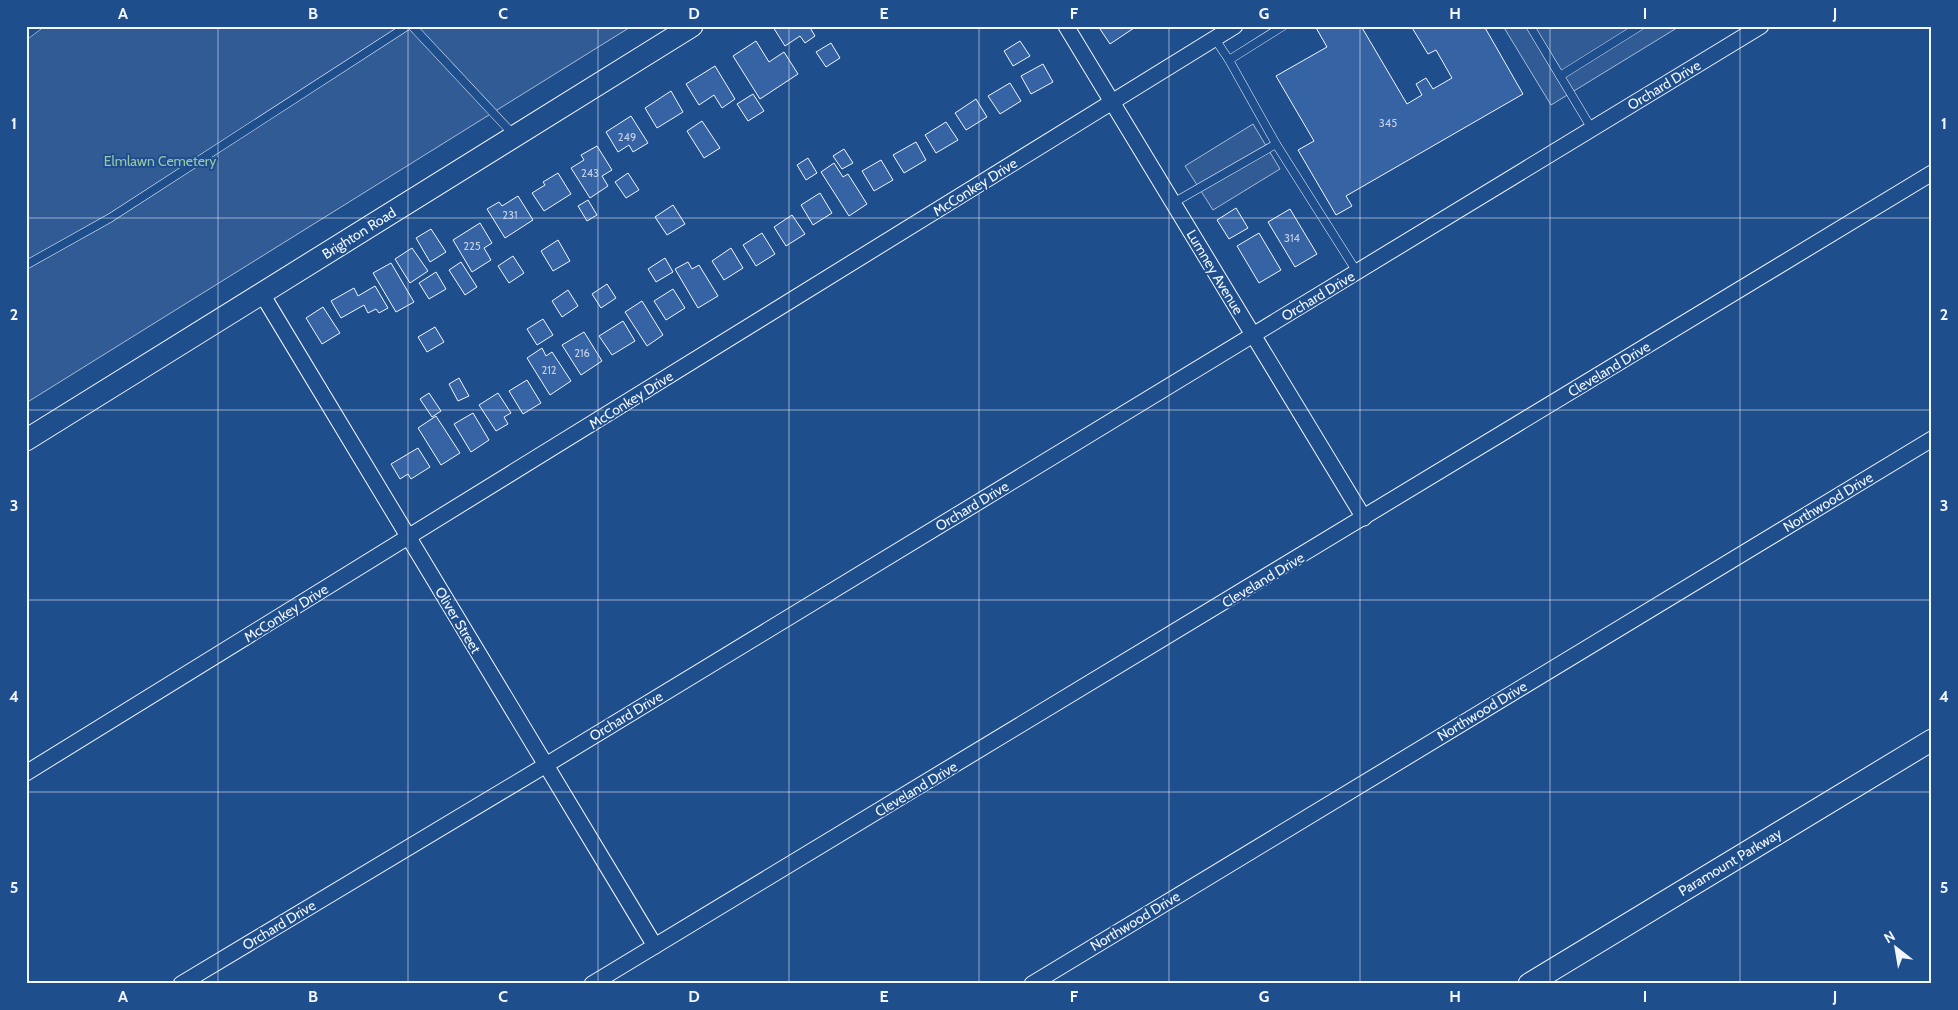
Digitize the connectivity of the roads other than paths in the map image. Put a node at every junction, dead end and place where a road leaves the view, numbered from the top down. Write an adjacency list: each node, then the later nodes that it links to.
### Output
1 (38, 26): 11 (lane)
2 (407, 26): 21 (lane)
3 (412, 26): 17 (lane)
4 (692, 26): 17 (street, Brighton Road)
5 (1066, 26): 15 (street, Lumney Avenue)
6 (1235, 26): 12 (street, McConkey Drive)
7 (1283, 26): 13 (lane)
8 (1530, 26): 14 (lane)
9 (1640, 26): 14 (lane)
10 (1762, 26): 16 (street, Orchard Drive)
11 (26, 34)
12 (1215, 39): 13 (lane); 15 (street, McConkey Drive)
13 (1229, 60): 18 (lane)
14 (1560, 76): 16 (lane)
15 (1112, 103): 20 (street, Lumney Avenue); 28 (street, McConkey Drive)
16 (1592, 129): 22 (street, Orchard Drive)
17 (515, 136): 23 (street, Brighton Road)
18 (1276, 144): 20 (lane); 22 (lane)
19 (1932, 173): 27 (street, Cleveland Drive)
20 (1174, 204): 24 (street, Lumney Avenue)
21 (26, 265)
22 (1357, 272): 24 (street, Orchard Drive)
23 (262, 294): 25 (street, Brighton Road); 28 (street, Oliver Street)
24 (1253, 335): 27 (street, Lumney Avenue); 30 (street, Orchard Drive)
25 (26, 440)
26 (1932, 440): 35 (street, Northwood Drive)
27 (1364, 518): 32 (street, Cleveland Drive)
28 (409, 538): 30 (street, Oliver Street); 31 (street, McConkey Drive)
29 (1932, 740): 36 (street, Paramount Parkway)
30 (546, 765): 32 (street, Oliver Street); 33 (street, Orchard Drive)
31 (26, 773)
32 (655, 946): 34 (street, Cleveland Drive)
33 (181, 984)
34 (592, 984)
35 (1032, 984)
36 (1529, 984)

